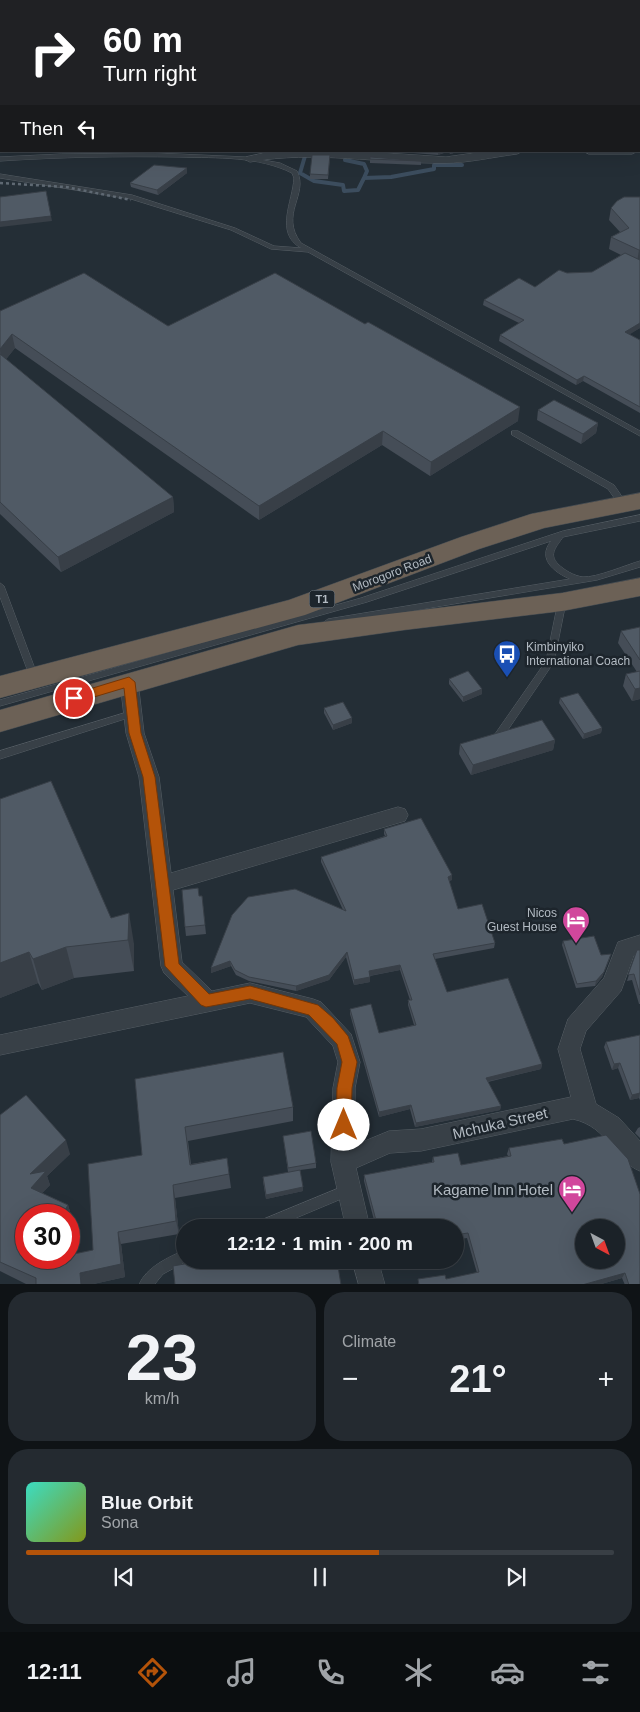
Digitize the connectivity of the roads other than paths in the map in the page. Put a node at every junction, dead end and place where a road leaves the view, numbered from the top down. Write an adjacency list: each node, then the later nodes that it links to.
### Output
1 (503, 152): 2 (street)
2 (250, 159): 3 (lane); 5 (lane)
3 (0, 160)
4 (0, 176): 5 (lane)
5 (310, 250): 7 (lane)
6 (515, 433): 8 (lane)
7 (640, 434)
8 (634, 508): 9 (lane, Morogoro Road); 15 (highway, Morogoro Road / T1)
9 (566, 533): 11 (lane); 18 (lane, Morogoro Road)
10 (640, 564): 11 (lane)
11 (594, 578): 19 (lane)
12 (0, 586): 15 (lane)
13 (640, 586): 14 (highway)
14 (562, 602): 16 (highway); 22 (lane)
15 (34, 677): 17 (highway, Morogoro Road / T1)
16 (129, 682): 20 (street); 21 (highway)
17 (0, 687)
18 (0, 702)
19 (0, 711)
20 (131, 714): 23 (lane); 25 (street)
21 (0, 720)
22 (498, 737)
23 (0, 755)
24 (398, 815): 25 (street)
25 (163, 884): 27 (street)
26 (640, 944): 29 (street)
27 (206, 1000): 28 (street); 31 (street)
28 (0, 1045)
29 (586, 1110): 30 (street, Mchuka Street); 31 (street, Mchuka Street)
30 (640, 1159)
31 (344, 1162): 32 (street)
32 (349, 1190): 33 (lane); 34 (street)
33 (278, 1219)
34 (356, 1219)
35 (176, 1261): 37 (lane)
36 (368, 1269): 38 (street)
37 (144, 1284)
38 (372, 1284)

